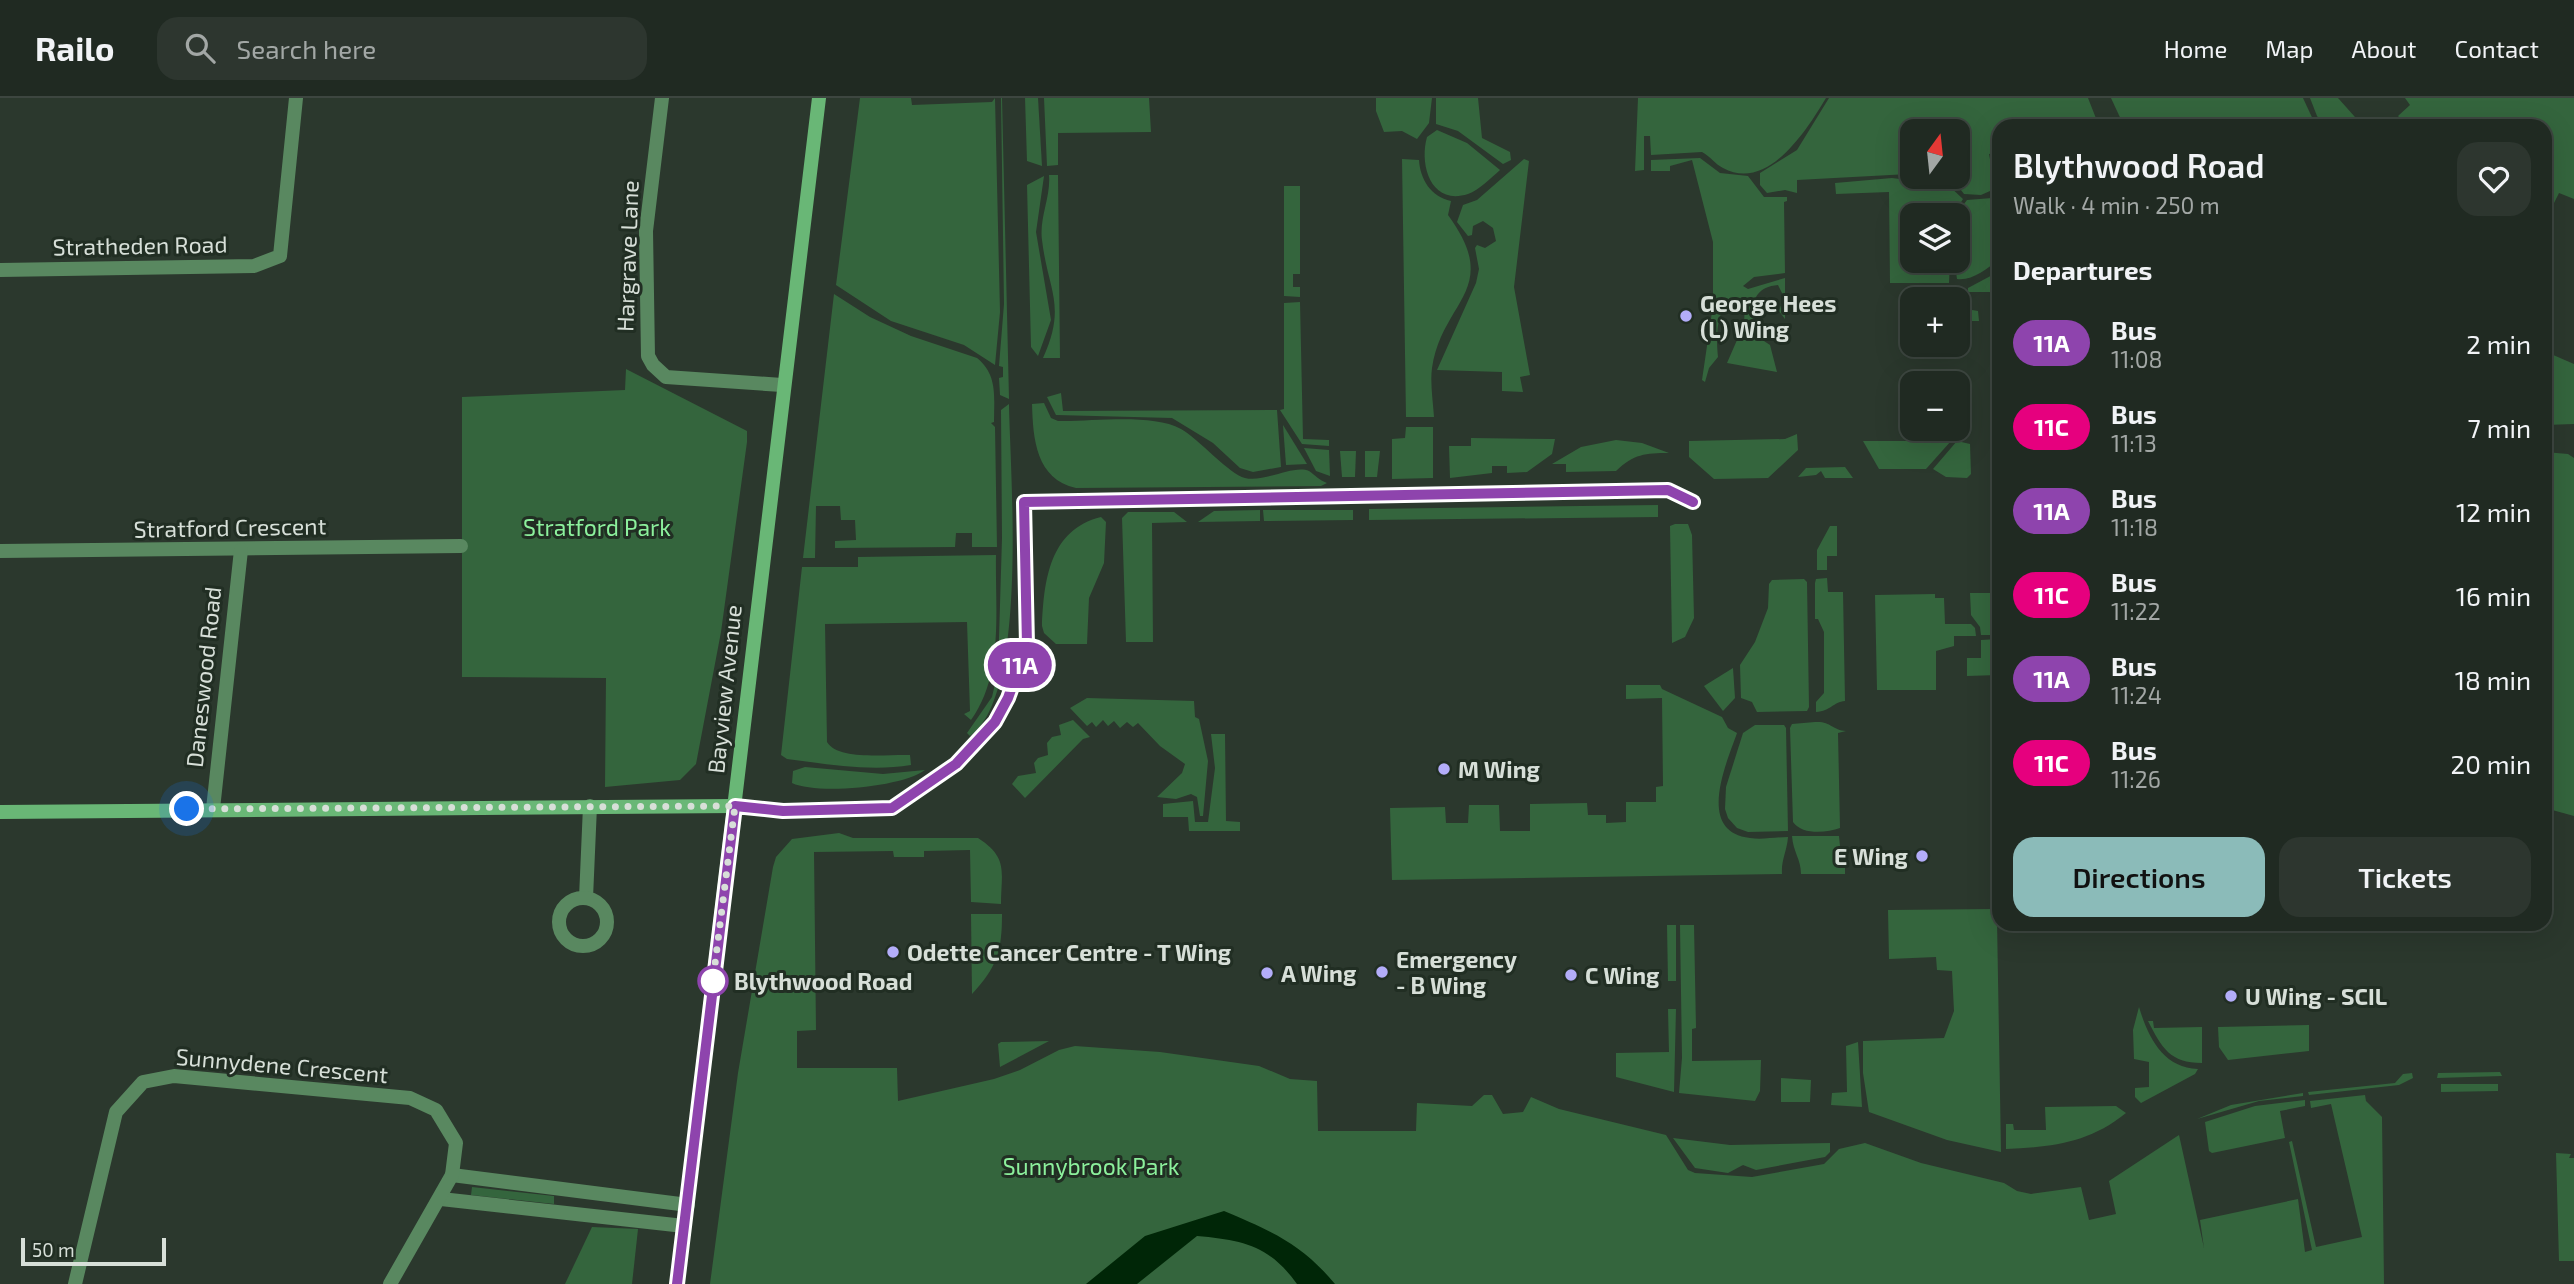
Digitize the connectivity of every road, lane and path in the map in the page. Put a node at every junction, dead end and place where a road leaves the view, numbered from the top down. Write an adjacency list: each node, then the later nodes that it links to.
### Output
1 (296, 98): 4 (street, Stratheden Road)
2 (662, 98): 5 (street, Hargrave Lane)
3 (819, 98): 5 (main road, Bayview Avenue)
4 (0, 270)
5 (782, 385): 10 (main road, Bayview Avenue)
6 (461, 546): 7 (street, Stratford Crescent)
7 (241, 550): 8 (street, Stratford Crescent); 11 (street, Daneswood Road)
8 (0, 551)
9 (590, 806): 10 (main road); 11 (main road); 13 (street)
10 (735, 806): 17 (main road, Bayview Avenue)
11 (213, 809): 12 (main road)
12 (0, 812)
13 (586, 898)
14 (452, 1175): 15 (street); 16 (street, Sunnydene Crescent); 20 (street, Sunnydene Crescent)
15 (578, 1191): 17 (street); 18 (street)
16 (441, 1199): 18 (street); 21 (street, Sunnydene Crescent)
17 (688, 1205): 19 (main road, Bayview Avenue)
18 (575, 1215): 19 (street)
19 (684, 1226): 22 (main road, Bayview Avenue)
20 (75, 1284)
21 (390, 1284)
22 (677, 1284)

